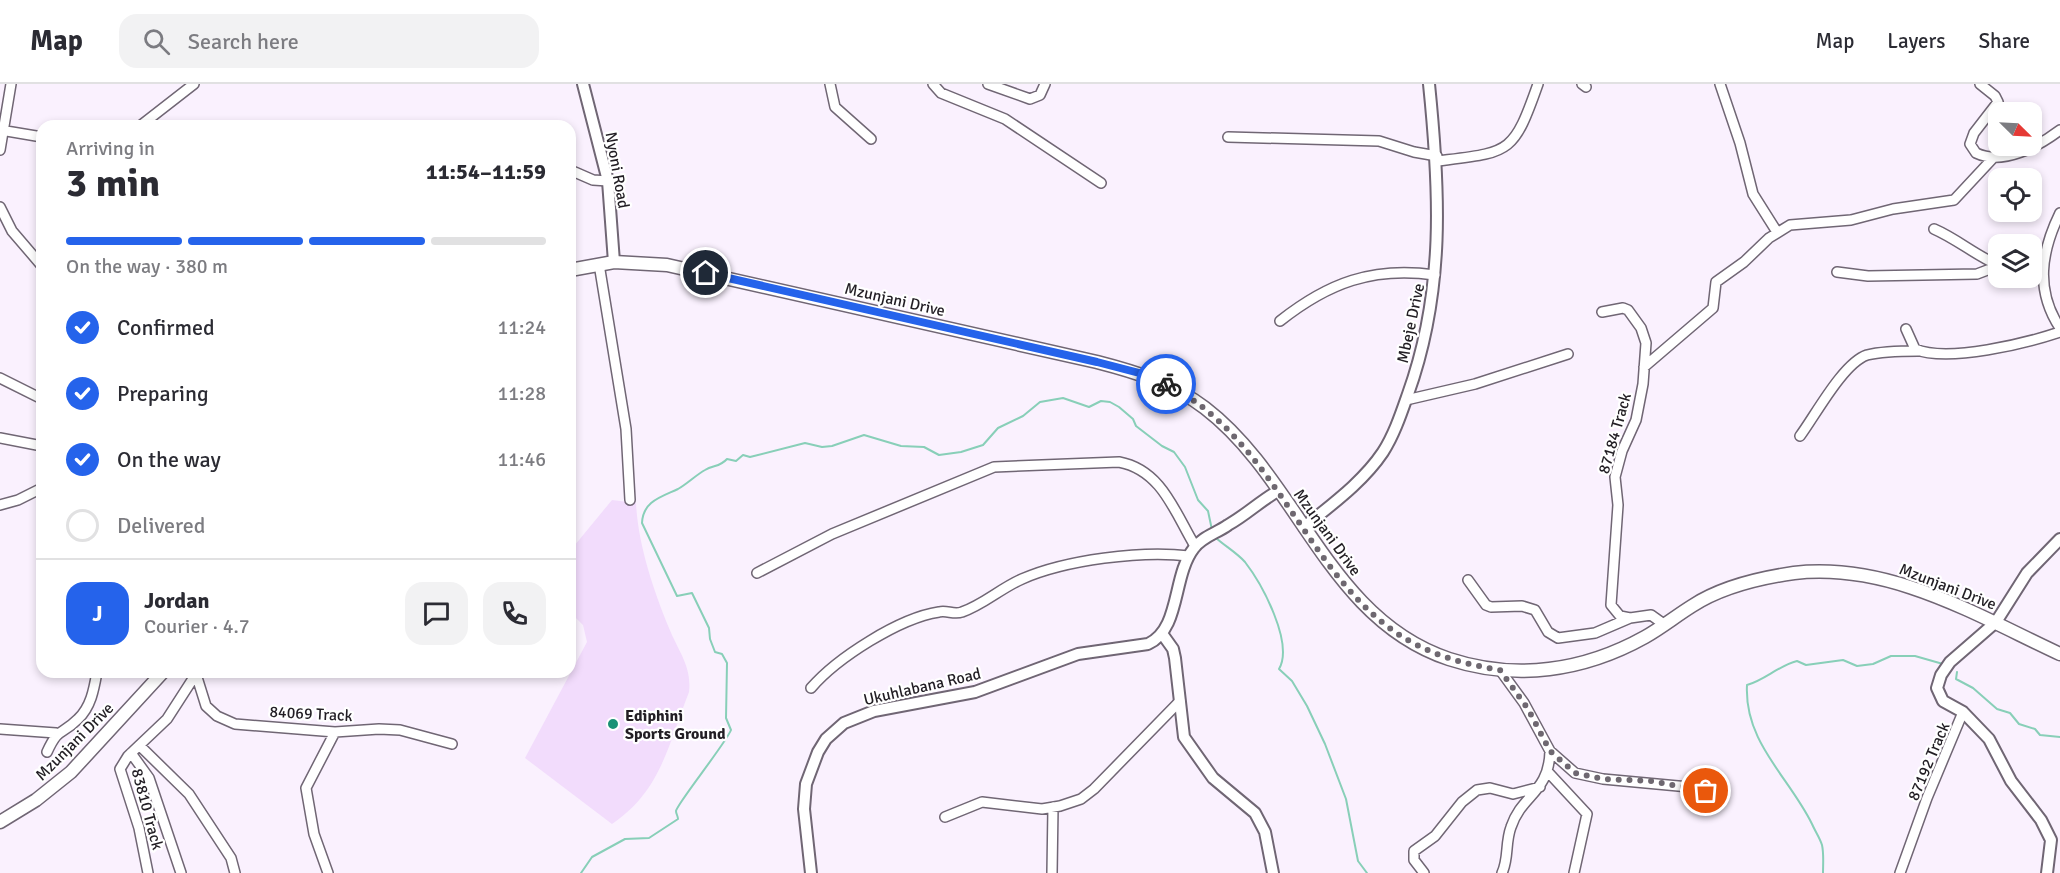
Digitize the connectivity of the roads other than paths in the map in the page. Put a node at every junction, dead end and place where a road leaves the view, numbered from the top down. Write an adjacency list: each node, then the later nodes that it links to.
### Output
1 (11, 84): 16 (street)
2 (194, 84): 14 (street)
3 (583, 84): 26 (street, Nyoni Road)
4 (830, 84): 19 (street)
5 (933, 84): 27 (street)
6 (988, 84): 7 (street)
7 (1045, 84)
8 (1429, 84): 24 (street, Mbeje Drive)
9 (1538, 84): 24 (street)
10 (1720, 84): 31 (street)
11 (1980, 84): 12 (street)
12 (1998, 102)
13 (1988, 115): 22 (street)
14 (148, 120)
15 (2060, 130): 20 (street)
16 (2, 131): 17 (street); 21 (street)
17 (36, 136)
18 (1228, 137): 24 (street)
19 (871, 139)
20 (2042, 142)
21 (0, 150)
22 (1988, 156)
23 (1995, 156): 31 (street)
24 (1437, 158): 39 (street, Mbeje Drive)
25 (576, 173): 26 (street)
26 (608, 181): 34 (street, Nyoni Road)
27 (1101, 183)
28 (0, 207): 32 (street)
29 (2060, 213): 40 (street)
30 (1934, 229): 33 (street)
31 (1777, 232): 47 (street)
32 (36, 259)
33 (1988, 260)
34 (614, 262): 35 (main road, Mzunjani Drive); 55 (main road, Mzunjani Drive)
35 (599, 264): 36 (main road, Mzunjani Drive); 56 (street)
36 (576, 269)
37 (1988, 269): 38 (street)
38 (1837, 272)
39 (1435, 275): 42 (street); 50 (street, Mbeje Drive)
40 (2042, 278): 44 (street)
41 (1602, 312): 47 (street, 87184 Track)
42 (1280, 321)
43 (1905, 329): 45 (street)
44 (2060, 330): 45 (street)
45 (1918, 351): 51 (street)
46 (1568, 354): 50 (street)
47 (1644, 367): 64 (street, 87184 Track)
48 (0, 378): 49 (street)
49 (36, 396)
50 (1406, 400): 58 (street, Mbeje Drive)
51 (1800, 436)
52 (0, 438): 53 (street)
53 (36, 445)
54 (36, 491): 57 (street)
55 (1278, 492): 58 (main road, Mzunjani Drive); 60 (street)
56 (630, 500)
57 (0, 505)
58 (1304, 527): 69 (main road, Mzunjani Drive)
59 (2060, 539): 65 (street)
60 (1199, 542): 61 (street); 62 (street)
61 (1188, 556): 67 (street); 74 (street)
62 (757, 573)
63 (1468, 580): 64 (street)
64 (1630, 618): 66 (street)
65 (1996, 622): 66 (main road, Mzunjani Drive); 68 (main road, Mzunjani Drive); 76 (street, 87192 Track)
66 (1665, 625): 69 (main road, Mzunjani Drive)
67 (1163, 635): 75 (street); 96 (street, Ukuhlabana Road)
68 (2060, 654)
69 (1500, 670): 82 (street)
70 (96, 678): 79 (street)
71 (157, 678): 90 (main road, Mzunjani Drive)
72 (193, 678): 81 (street, 83810 Track)
73 (197, 678): 78 (street, 84069 Track)
74 (811, 688)
75 (1180, 701): 88 (street); 98 (street)
76 (1963, 712): 91 (street); 102 (street, 87192 Track)
77 (0, 729): 79 (street)
78 (335, 732): 80 (street, 84069 Track); 95 (street)
79 (56, 733): 83 (street)
80 (452, 744)
81 (140, 746): 84 (street, 83810 Track); 94 (street)
82 (1550, 751): 85 (street); 87 (street)
83 (47, 752)
84 (131, 753): 92 (street, 83810 Track); 93 (street)
85 (1548, 772): 86 (street); 101 (street)
86 (1540, 787): 99 (street); 100 (street)
87 (1723, 797)
88 (1053, 807): 89 (street); 97 (street)
89 (945, 818)
90 (0, 822)
91 (2046, 872)
92 (148, 873)
93 (180, 873)
94 (235, 873)
95 (328, 873)
96 (812, 873)
97 (1052, 873)
98 (1273, 873)
99 (1424, 873)
100 (1502, 873)
101 (1574, 873)
102 (1900, 873)

